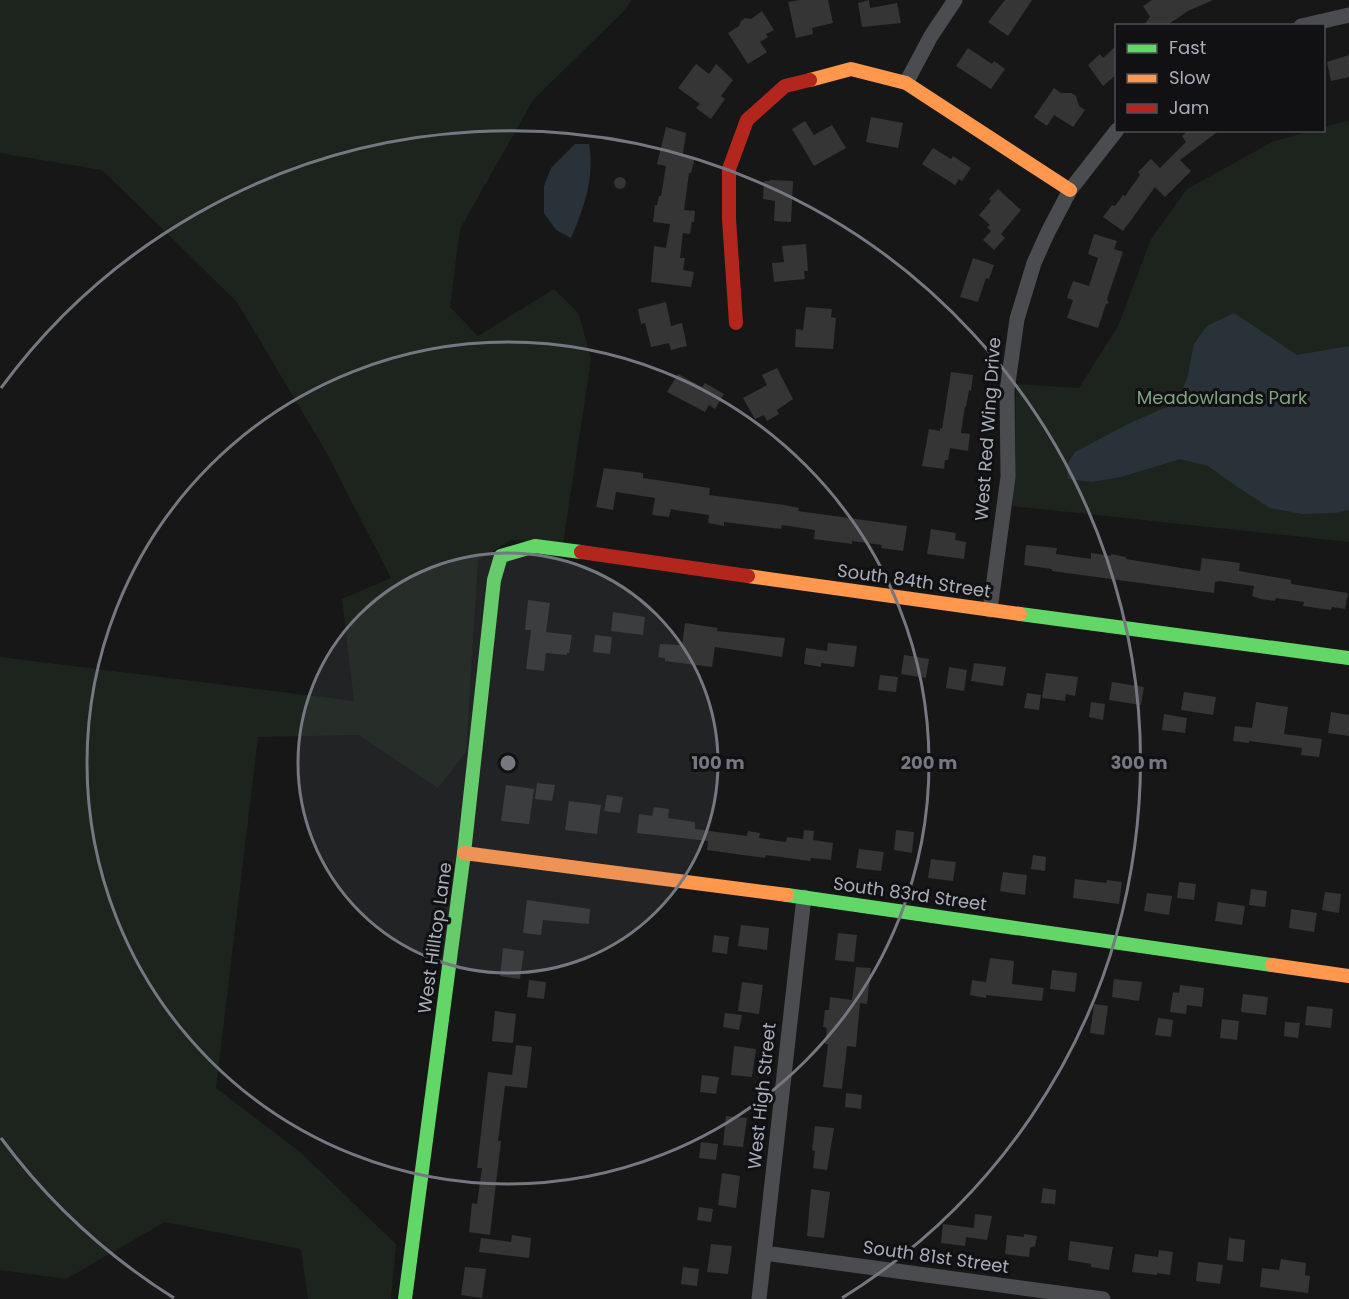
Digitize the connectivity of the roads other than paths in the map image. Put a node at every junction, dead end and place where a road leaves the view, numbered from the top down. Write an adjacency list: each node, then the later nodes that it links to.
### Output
1 (955, 0): 4 (street)
2 (1349, 15): 3 (street)
3 (1310, 24)
4 (906, 83): 6 (street); 7 (street)
5 (1116, 132): 6 (street, West Red Wing Drive)
6 (1070, 190): 9 (street, West Red Wing Drive)
7 (736, 323)
8 (494, 580): 9 (street, South 84th Street); 11 (street, West Hilltop Lane)
9 (990, 610): 10 (street, South 84th Street)
10 (1349, 658)
11 (464, 853): 12 (street, South 83rd Street); 15 (street, West Hilltop Lane)
12 (804, 897): 13 (street, South 83rd Street); 14 (street, West High Street)
13 (1349, 976)
14 (764, 1253): 16 (street, West High Street); 17 (street, South 81st Street)
15 (405, 1299)
16 (759, 1299)
17 (1103, 1299)

